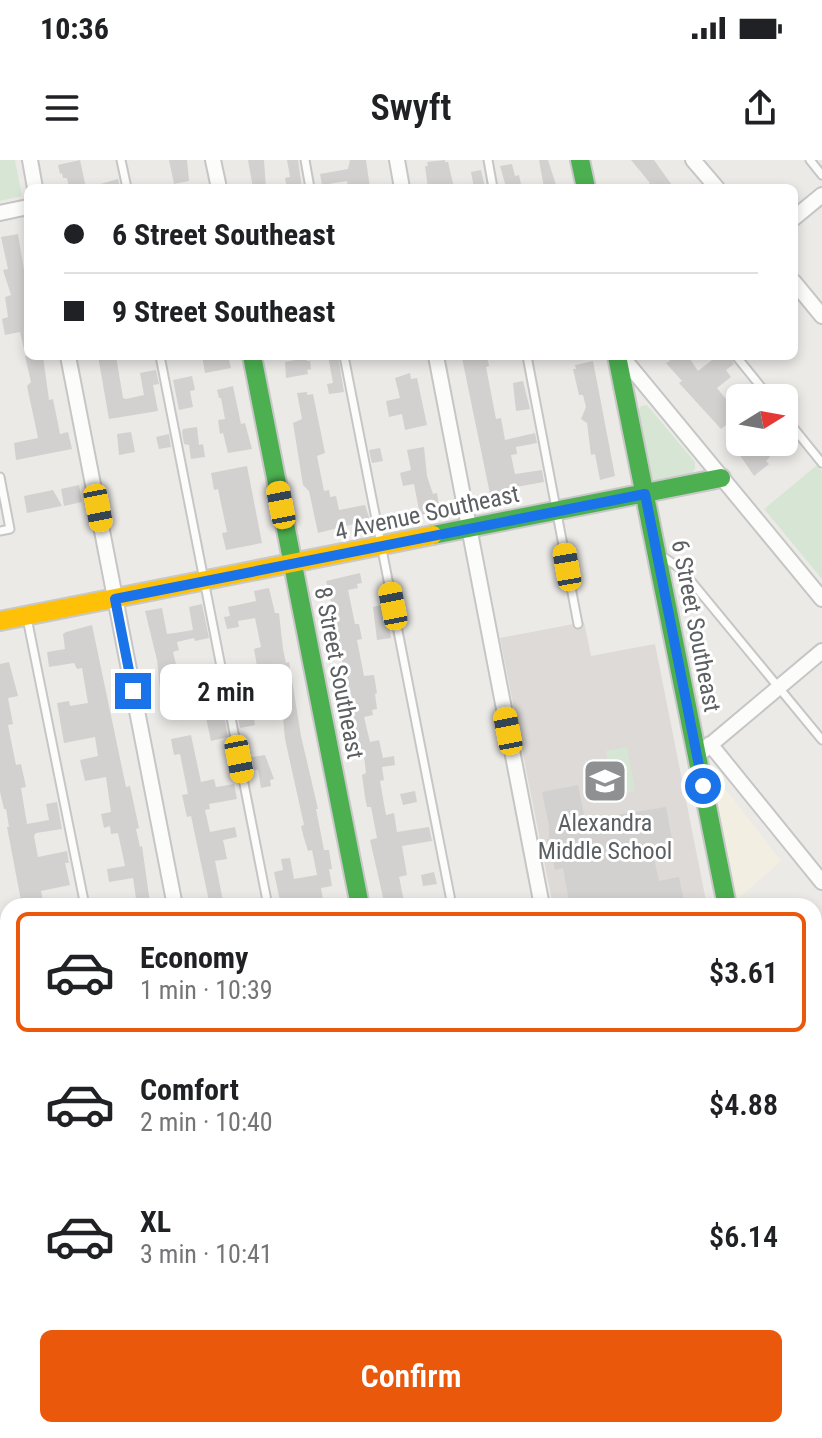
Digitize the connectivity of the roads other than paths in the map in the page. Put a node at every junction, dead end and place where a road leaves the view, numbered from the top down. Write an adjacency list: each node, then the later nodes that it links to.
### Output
1 (30, 160): 11 (street)
2 (121, 160): 12 (lane)
3 (213, 160): 13 (street)
4 (305, 160): 14 (lane)
5 (397, 160): 15 (street)
6 (488, 160): 16 (lane)
7 (580, 160): 17 (street)
8 (693, 160): 18 (street)
9 (810, 160): 10 (lane)
10 (822, 175)
11 (34, 184)
12 (126, 184)
13 (218, 184)
14 (309, 184)
15 (401, 184)
16 (492, 184)
17 (585, 184)
18 (714, 184)
19 (822, 195): 22 (street)
20 (24, 208): 21 (street)
21 (0, 213)
22 (798, 215)
23 (798, 287): 24 (street)
24 (822, 316)
25 (69, 360): 47 (street)
26 (161, 360): 46 (lane)
27 (253, 360): 45 (street, 8 Street Southeast)
28 (345, 360): 43 (lane)
29 (437, 360): 41 (street)
30 (528, 360): 40 (lane)
31 (621, 360): 39 (street, 6 Street Southeast)
32 (623, 360): 38 (street)
33 (739, 360): 34 (lane)
34 (759, 384)
35 (798, 433): 36 (lane)
36 (822, 463)
37 (0, 477): 42 (lane)
38 (721, 478): 39 (street, 4 Avenue Southeast); 48 (street)
39 (645, 494): 40 (street, 4 Avenue Southeast); 44 (street, 6 Street Southeast)
40 (557, 510): 41 (street, 4 Avenue Southeast); 51 (lane)
41 (469, 528): 43 (street, 4 Avenue Southeast); 62 (street)
42 (0, 531)
43 (382, 546): 45 (street, 4 Avenue Southeast); 61 (lane)
44 (657, 558): 53 (lane); 55 (street, 6 Street Southeast)
45 (293, 565): 46 (street, 4 Avenue Southeast); 60 (street, 8 Street Southeast)
46 (204, 582): 47 (street, 4 Avenue Southeast); 59 (lane)
47 (115, 599): 49 (street, 4 Avenue Southeast); 58 (street)
48 (822, 599)
49 (26, 616): 50 (street, 4 Avenue Southeast); 57 (lane)
50 (0, 621)
51 (578, 624)
52 (822, 651): 53 (street)
53 (778, 686): 54 (lane); 55 (street)
54 (822, 740)
55 (704, 750): 56 (street); 63 (street, 6 Street Southeast)
56 (822, 882)
57 (83, 898)
58 (173, 898)
59 (266, 898)
60 (358, 898)
61 (450, 898)
62 (540, 898)
63 (726, 898)

